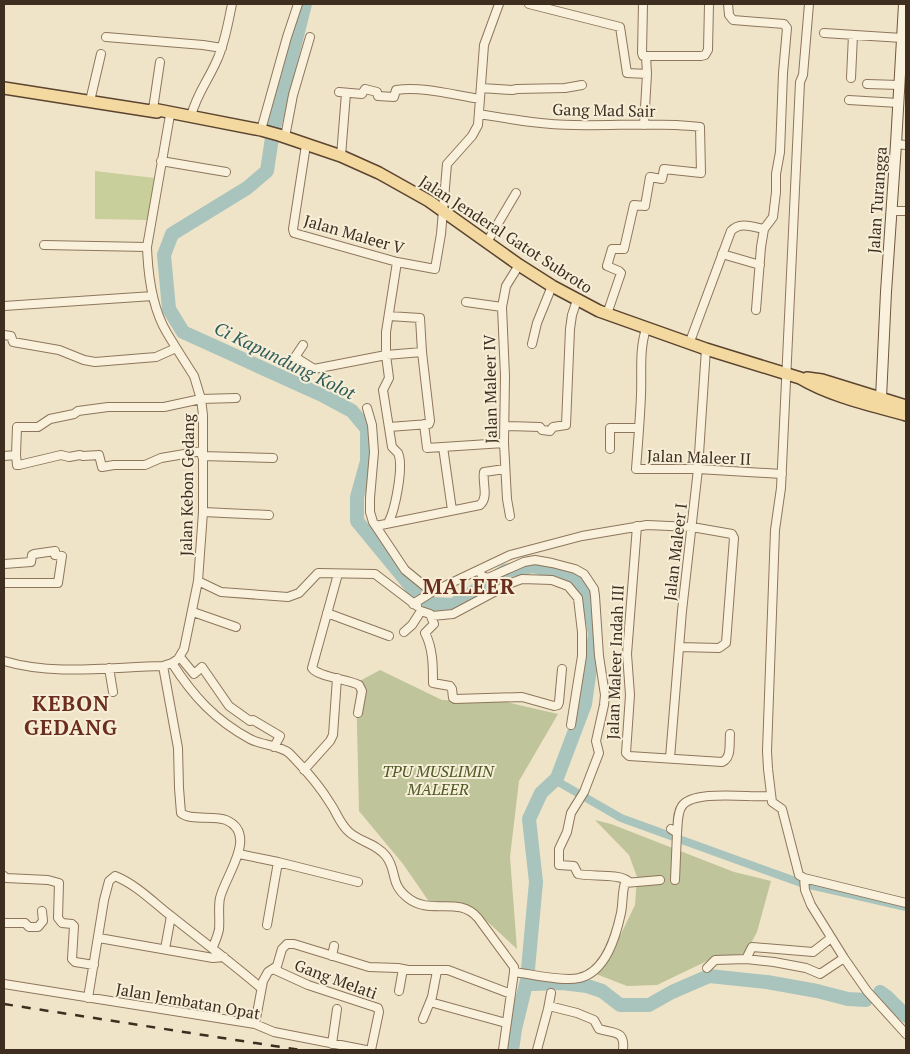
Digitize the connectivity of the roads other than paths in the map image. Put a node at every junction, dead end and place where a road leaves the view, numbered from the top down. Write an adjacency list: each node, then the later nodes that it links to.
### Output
1 (232, 4): 15 (street)
2 (298, 4): 35 (street)
3 (499, 4): 25 (street)
4 (532, 4): 19 (street)
5 (643, 4): 17 (street)
6 (709, 4): 17 (street)
7 (728, 4): 46 (street)
8 (809, 4): 72 (street)
9 (904, 4): 14 (main road, Jalan Turangga)
10 (824, 33): 11 (street)
11 (853, 35): 14 (street); 20 (street)
12 (106, 37): 15 (street)
13 (310, 37): 36 (street)
14 (902, 38): 21 (main road, Jalan Turangga)
15 (222, 48): 33 (street)
16 (101, 54): 28 (street)
17 (646, 56): 19 (street)
18 (160, 62): 30 (street)
19 (647, 74): 34 (street)
20 (851, 78)
21 (902, 80): 22 (street); 29 (main road, Jalan Turangga)
22 (867, 84)
23 (582, 85): 25 (street)
24 (4, 87): 28 (main road, Jalan Jenderal Gatot Subroto)
25 (481, 88): 26 (street)
26 (480, 99): 31 (street); 39 (street)
27 (849, 100): 29 (street)
28 (90, 101): 30 (main road, Jalan Jenderal Gatot Subroto)
29 (898, 103): 38 (main road, Jalan Turangga)
30 (152, 110): 32 (main road, Jalan Jenderal Gatot Subroto); 33 (main road, Jalan Jenderal Gatot Subroto)
31 (479, 114): 34 (street, Gang Mad Sair); 43 (street)
32 (170, 115): 33 (main road, Jalan Jenderal Gatot Subroto); 40 (street, Jalan Kebon Gedang)
33 (194, 117): 35 (main road, Jalan Jenderal Gatot Subroto)
34 (644, 125): 61 (street, Gang Mad Sair)
35 (263, 131): 36 (main road, Jalan Jenderal Gatot Subroto)
36 (282, 136): 37 (main road, Jalan Jenderal Gatot Subroto)
37 (306, 144): 39 (main road, Jalan Jenderal Gatot Subroto); 51 (street, Jalan Maleer V)
38 (901, 145): 44 (main road, Jalan Turangga)
39 (341, 156): 43 (main road, Jalan Jenderal Gatot Subroto)
40 (161, 161): 41 (street); 49 (street, Jalan Kebon Gedang)
41 (226, 172)
42 (516, 193): 47 (street)
43 (442, 210): 47 (main road, Jalan Jenderal Gatot Subroto); 51 (street, Jalan Maleer V)
44 (892, 211): 45 (street); 75 (main road, Jalan Turangga)
45 (906, 211)
46 (764, 229): 50 (street); 53 (street)
47 (486, 242): 52 (main road, Jalan Jenderal Gatot Subroto)
48 (44, 245): 49 (street)
49 (147, 247): 55 (street, Jalan Kebon Gedang)
50 (722, 254): 53 (street); 66 (street)
51 (397, 262): 62 (street)
52 (519, 265): 54 (main road, Jalan Jenderal Gatot Subroto); 59 (street, Jalan Maleer IV)
53 (760, 265): 60 (street)
54 (552, 286): 57 (main road, Jalan Jenderal Gatot Subroto); 65 (street)
55 (152, 296): 58 (street); 67 (street, Jalan Kebon Gedang)
56 (466, 302): 59 (street)
57 (576, 304): 61 (main road, Jalan Jenderal Gatot Subroto); 82 (street)
58 (4, 306)
59 (502, 307): 82 (street, Jalan Maleer IV)
60 (756, 310)
61 (607, 314): 63 (main road, Jalan Jenderal Gatot Subroto)
62 (389, 316): 70 (street); 71 (street)
63 (646, 329): 66 (main road, Jalan Jenderal Gatot Subroto); 83 (street, Jalan Maleer II)
64 (4, 335): 67 (street)
65 (532, 344)
66 (689, 344): 69 (main road, Jalan Jenderal Gatot Subroto)
67 (177, 346): 76 (street, Jalan Kebon Gedang)
68 (303, 346): 71 (street)
69 (706, 349): 72 (main road, Jalan Jenderal Gatot Subroto); 92 (street, Jalan Maleer I)
70 (422, 352): 71 (street); 80 (street)
71 (386, 355): 81 (street)
72 (786, 374): 73 (main road, Jalan Jenderal Gatot Subroto); 93 (street)
73 (800, 378): 75 (main road, Jalan Jenderal Gatot Subroto); 79 (main road, Jalan Jenderal Gatot Subroto)
74 (236, 398): 76 (street)
75 (881, 398): 77 (main road, Jalan Jenderal Gatot Subroto)
76 (201, 399): 87 (street, Jalan Kebon Gedang); 88 (street)
77 (906, 406)
78 (367, 408): 99 (street)
79 (906, 415)
80 (424, 424): 81 (street); 85 (street)
81 (389, 426): 98 (street)
82 (505, 426): 84 (street, Jalan Maleer IV)
83 (639, 428): 86 (street); 92 (street, Jalan Maleer II)
84 (504, 443): 85 (street); 91 (street, Jalan Maleer IV)
85 (443, 447): 94 (street)
86 (610, 449)
87 (202, 454): 88 (street); 90 (street); 95 (street, Jalan Kebon Gedang)
88 (16, 455): 89 (street)
89 (4, 456)
90 (273, 458)
91 (506, 469): 94 (street); 97 (street, Jalan Maleer IV)
92 (698, 469): 93 (street, Jalan Maleer II); 101 (street, Jalan Maleer I)
93 (782, 474): 131 (street)
94 (452, 510): 98 (street)
95 (203, 512): 96 (street); 105 (street, Jalan Kebon Gedang)
96 (269, 515)
97 (510, 516)
98 (388, 523): 99 (street)
99 (376, 526): 107 (street)
100 (637, 526): 101 (street); 103 (street); 129 (street, Jalan Maleer Indah III)
101 (692, 527): 116 (street, Jalan Maleer I); 116 (street)
102 (4, 564): 106 (street)
103 (478, 570): 107 (street); 137 (street)
104 (338, 574): 105 (street); 108 (street); 111 (street)
105 (198, 581): 110 (street, Jalan Kebon Gedang)
106 (4, 583)
107 (432, 592): 108 (street)
108 (414, 603): 109 (street)
109 (421, 611): 112 (street); 114 (street)
110 (193, 612): 113 (street); 117 (street, Jalan Kebon Gedang)
111 (327, 613): 115 (street); 123 (street)
112 (432, 616): 122 (street); 126 (street)
113 (236, 627)
114 (404, 632)
115 (389, 636)
116 (679, 647): 129 (street, Jalan Maleer I)
117 (180, 657): 119 (street); 128 (street)
118 (4, 661): 121 (street)
119 (172, 664): 120 (street); 128 (street)
120 (163, 666): 121 (street); 132 (street)
121 (109, 668): 124 (street)
122 (562, 669)
123 (338, 678): 125 (street); 130 (street)
124 (113, 692)
125 (358, 713)
126 (571, 724)
127 (730, 734): 129 (street)
128 (274, 747): 130 (street)
129 (670, 758)
130 (304, 770): 159 (street)
131 (770, 796): 136 (street); 139 (street)
132 (238, 854): 133 (street); 148 (street)
133 (278, 862): 138 (street); 144 (street)
134 (4, 876): 154 (street)
135 (660, 880): 137 (street)
136 (675, 880)
137 (628, 881): 159 (street)
138 (358, 882)
139 (804, 882): 140 (street); 146 (street)
140 (906, 903)
141 (42, 911): 143 (street)
142 (171, 916): 145 (street); 148 (street); 149 (street)
143 (4, 923)
144 (266, 926)
145 (99, 938): 149 (street); 154 (street)
146 (831, 938): 152 (street); 153 (street)
147 (334, 946): 151 (street)
148 (213, 947): 150 (street)
149 (165, 949): 150 (street)
150 (224, 956): 161 (street)
151 (332, 956): 156 (street); 157 (street)
152 (844, 958): 153 (street); 172 (street)
153 (746, 959): 155 (street)
154 (94, 965): 165 (street)
155 (708, 966)
156 (273, 969): 161 (street); 175 (street, Gang Melati)
157 (403, 969): 158 (street); 162 (street)
158 (437, 971): 164 (street); 166 (street)
159 (516, 972): 164 (street)
160 (4, 984): 165 (street, Jalan Jembatan Opat)
161 (261, 988): 171 (street)
162 (399, 991)
163 (551, 993): 167 (street)
164 (511, 994): 170 (street)
165 (88, 998): 171 (street, Jalan Jembatan Opat)
166 (430, 1002): 169 (street); 170 (street)
167 (549, 1006): 177 (street); 178 (street)
168 (337, 1009): 173 (street)
169 (423, 1019)
170 (506, 1023): 176 (street)
171 (255, 1024): 173 (street, Jalan Jembatan Opat)
172 (906, 1034)
173 (332, 1044): 174 (street, Jalan Jembatan Opat)
174 (366, 1050)
175 (371, 1050)
176 (503, 1050)
177 (537, 1050)
178 (623, 1050)

